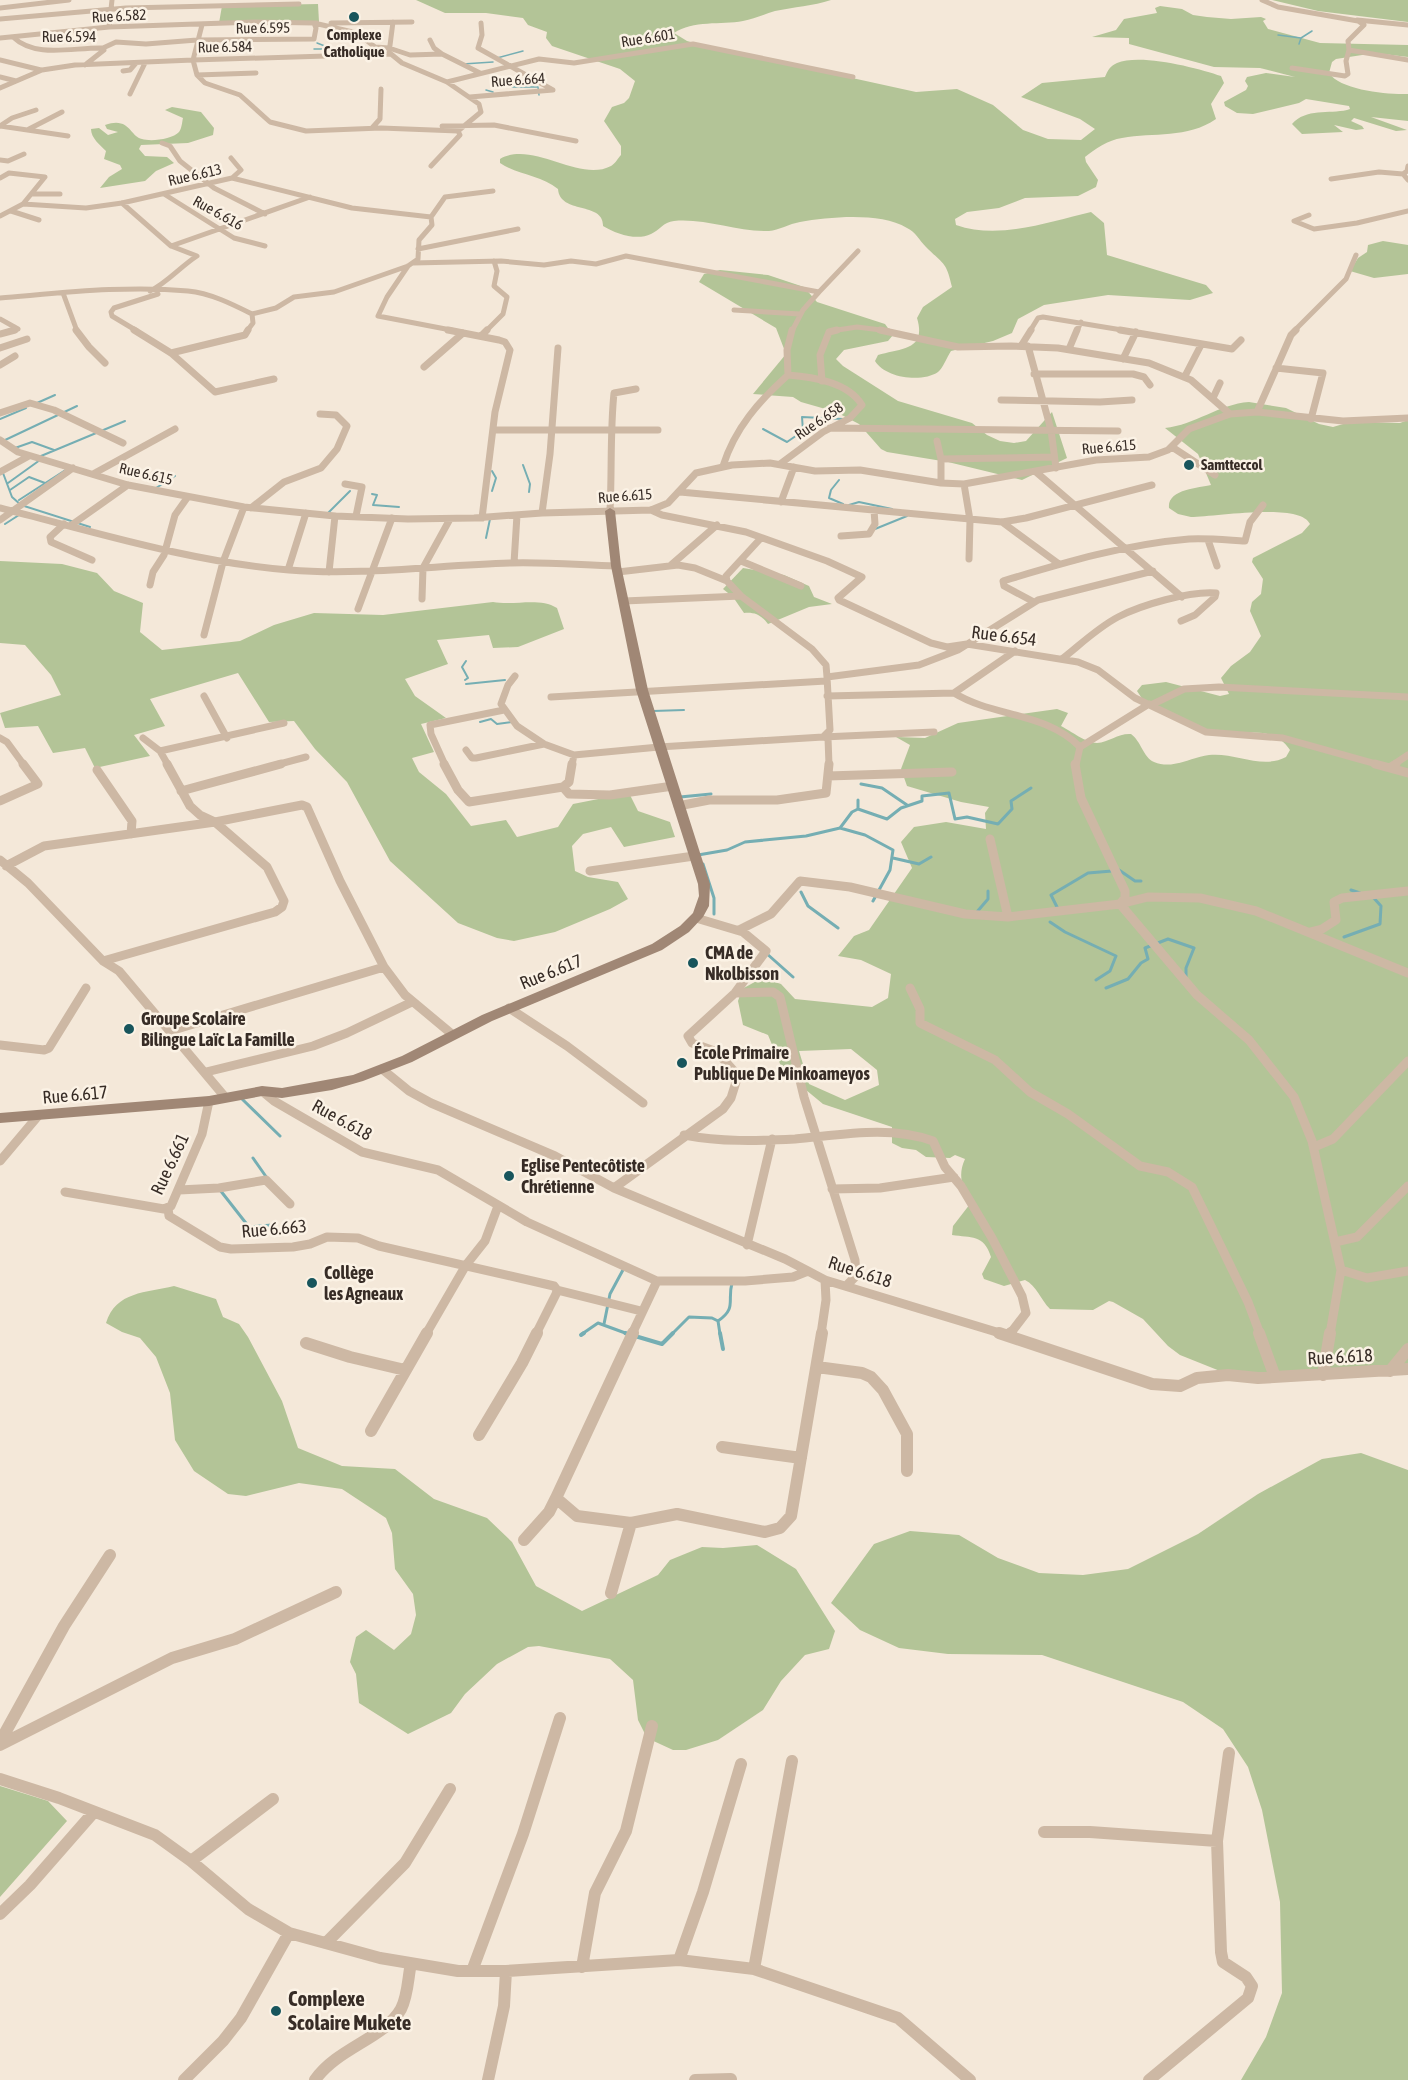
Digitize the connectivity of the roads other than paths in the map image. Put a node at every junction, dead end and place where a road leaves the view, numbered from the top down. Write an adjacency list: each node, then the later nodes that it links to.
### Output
1 (69, 0): 4 (street)
2 (112, 0): 8 (street)
3 (1262, 0): 11 (street)
4 (27, 2): 7 (street)
5 (299, 4): 6 (street)
6 (219, 5): 8 (street); 9 (street)
7 (0, 8)
8 (111, 9): 10 (street); 18 (street)
9 (218, 12)
10 (0, 19)
11 (1354, 20): 17 (street); 26 (street)
12 (393, 22): 13 (street); 14 (street); 27 (street)
13 (412, 22)
14 (314, 23): 16 (street, Rue 6.582); 21 (street, Rue 6.595); 27 (street, Rue 6.582)
15 (482, 23): 37 (street)
16 (202, 25): 18 (street, Rue 6.582); 22 (street)
17 (1408, 25)
18 (109, 27): 20 (street, Rue 6.582)
19 (0, 39): 20 (street, Rue 6.582)
20 (14, 39): 24 (street); 25 (street, Rue 6.594)
21 (314, 39): 22 (street, Rue 6.595); 29 (street)
22 (197, 40): 25 (street, Rue 6.595); 31 (street)
23 (430, 40): 28 (street)
24 (0, 45)
25 (103, 48): 36 (street, Rue 6.594)
26 (1349, 50): 32 (street); 39 (street)
27 (390, 51): 28 (street, Rue 6.582); 29 (street, Rue 6.584); 33 (street)
28 (442, 54): 33 (street); 43 (street, Rue 6.582)
29 (313, 57): 31 (street, Rue 6.584)
30 (0, 60): 40 (street)
31 (193, 60): 35 (street, Rue 6.584); 44 (street)
32 (1408, 60)
33 (400, 61): 38 (street); 48 (street)
34 (136, 63): 35 (street, Rue 6.584); 36 (street, Rue 6.584); 41 (street)
35 (145, 63): 51 (street)
36 (85, 65): 40 (street, Rue 6.584)
37 (509, 66): 43 (street, Rue 6.601); 46 (street, Rue 6.601); 52 (street, Rue 6.664)
38 (395, 67)
39 (1292, 68)
40 (42, 70): 47 (street, Rue 6.584)
41 (123, 71)
42 (256, 73): 44 (street)
43 (480, 73): 48 (street, Rue 6.601)
44 (197, 75): 57 (street)
45 (0, 77): 47 (street)
46 (853, 77)
47 (16, 81): 49 (street, Rue 6.584)
48 (447, 82): 52 (street)
49 (0, 88)
50 (381, 89): 57 (street)
51 (130, 94)
52 (470, 96): 55 (street)
53 (36, 110): 56 (street)
54 (62, 112): 59 (street)
55 (468, 122): 58 (street); 60 (street); 62 (street)
56 (0, 126): 59 (street)
57 (372, 128): 58 (street)
58 (425, 128): 60 (street)
59 (29, 129): 61 (street)
60 (458, 131): 67 (street)
61 (68, 136)
62 (576, 141)
63 (162, 143): 74 (street)
64 (24, 154): 66 (street)
65 (231, 158): 71 (street)
66 (0, 160)
67 (431, 166)
68 (1408, 166): 69 (street)
69 (1403, 174): 72 (street); 73 (street)
70 (0, 178): 76 (street)
71 (232, 178): 74 (street, Rue 6.613); 79 (street, Rue 6.613)
72 (1331, 179)
73 (1408, 180)
74 (210, 183): 78 (street, Rue 6.613); 84 (street)
75 (493, 191): 87 (street)
76 (32, 194): 77 (street); 81 (street)
77 (60, 194)
78 (164, 194): 80 (street, Rue 6.613); 90 (street, Rue 6.616)
79 (310, 197): 84 (street); 87 (street, Rue 6.613)
80 (122, 203): 81 (street, Rue 6.613); 91 (street)
81 (23, 204): 82 (street)
82 (11, 211): 86 (street); 88 (street)
83 (1408, 211): 85 (street)
84 (265, 214): 90 (street)
85 (1309, 215)
86 (0, 216)
87 (431, 217): 93 (street)
88 (39, 220)
89 (518, 229): 93 (street)
90 (220, 230): 91 (street); 92 (street, Rue 6.616)
91 (173, 246): 98 (street)
92 (265, 246)
93 (418, 249): 97 (street)
94 (858, 251): 100 (street)
95 (1356, 255): 125 (street)
96 (494, 261): 97 (street); 100 (street); 111 (street)
97 (411, 264): 104 (street); 109 (street)
98 (148, 291): 99 (street); 101 (street)
99 (165, 291): 104 (street); 119 (street)
100 (819, 292): 105 (street)
101 (63, 293): 102 (street); 122 (street)
102 (0, 298)
103 (734, 310): 105 (street)
104 (252, 314): 119 (street)
105 (800, 314): 127 (street)
106 (0, 319): 110 (street)
107 (1081, 322): 108 (street); 115 (street); 118 (street)
108 (1137, 332): 114 (street); 121 (street)
109 (463, 333): 111 (street); 124 (street)
110 (0, 334)
111 (481, 336): 146 (street)
112 (27, 339): 116 (street)
113 (1241, 340): 114 (street)
114 (1201, 345): 128 (street)
115 (1024, 346): 118 (street); 126 (street); 130 (street)
116 (0, 348)
117 (558, 348): 147 (street)
118 (1069, 349): 121 (street)
119 (171, 353): 129 (street)
120 (15, 356): 123 (street)
121 (1123, 359): 128 (street)
122 (105, 363)
123 (0, 365)
124 (424, 368)
125 (1276, 368): 138 (street); 142 (street)
126 (1034, 374): 132 (street); 137 (street)
127 (788, 375): 130 (street, Rue 6.658); 160 (street)
128 (1185, 376): 134 (street)
129 (274, 379)
130 (822, 381): 144 (street, Rue 6.658)
131 (1220, 383): 134 (street)
132 (1150, 385)
133 (636, 388): 148 (street)
134 (1213, 398): 141 (street)
135 (1001, 400): 137 (street)
136 (1132, 400): 137 (street)
137 (1043, 401): 150 (street)
138 (1257, 412): 141 (street, Rue 6.615); 142 (street, Rue 6.615)
139 (0, 413): 154 (street)
140 (320, 414): 178 (street)
141 (1230, 414): 155 (street, Rue 6.615)
142 (1311, 418): 143 (street, Rue 6.615)
143 (1408, 418)
144 (830, 428): 150 (street); 159 (street, Rue 6.658)
145 (175, 429): 166 (street)
146 (493, 430): 147 (street); 190 (street)
147 (552, 430): 148 (street); 185 (street)
148 (612, 430): 149 (street); 182 (street)
149 (658, 430)
150 (1051, 430): 151 (street); 157 (street)
151 (1118, 431)
152 (0, 440): 156 (street, Rue 6.615)
153 (937, 441): 158 (street)
154 (123, 443)
155 (1172, 447): 163 (street, Rue 6.615); 167 (street)
156 (28, 456): 162 (street, Rue 6.615); 164 (street)
157 (1054, 457): 158 (street); 163 (street)
158 (941, 459): 168 (street)
159 (780, 464): 160 (street, Rue 6.615); 161 (street, Rue 6.615)
160 (723, 466): 173 (street, Rue 6.615)
161 (794, 467): 168 (street, Rue 6.615); 175 (street)
162 (73, 468): 166 (street, Rue 6.615); 183 (street)
163 (1056, 468): 165 (street, Rue 6.615)
164 (0, 472)
165 (1036, 472): 170 (street, Rue 6.615); 176 (street)
166 (93, 474): 171 (street, Rue 6.615)
167 (1215, 475)
168 (941, 483): 170 (street, Rue 6.615)
169 (345, 484): 188 (street)
170 (964, 484): 192 (street)
171 (128, 485): 174 (street, Rue 6.615); 195 (street)
172 (1152, 485): 176 (street)
173 (680, 492): 175 (street); 180 (street, Rue 6.615)
174 (187, 498): 178 (street, Rue 6.615); 201 (street)
175 (781, 502): 181 (street)
176 (1075, 505): 194 (street); 200 (street)
177 (1263, 505): 199 (street)
178 (248, 507): 184 (street, Rue 6.615); 205 (street)
179 (0, 508): 183 (street)
180 (651, 510): 182 (street, Rue 6.615); 196 (street, Rue 6.654)
181 (874, 510): 192 (street); 197 (street)
182 (610, 511): 185 (street, Rue 6.615); 211 (street)
183 (13, 512): 193 (street); 195 (street)
184 (306, 513): 187 (street, Rue 6.615); 212 (street)
185 (542, 513): 186 (street, Rue 6.615)
186 (517, 515): 190 (street, Rue 6.615); 206 (street)
187 (335, 516): 188 (street, Rue 6.615); 215 (street)
188 (356, 516): 189 (street, Rue 6.615)
189 (392, 518): 191 (street, Rue 6.615); 213 (street)
190 (482, 518): 191 (street, Rue 6.615)
191 (450, 519): 210 (street)
192 (970, 519): 194 (street); 202 (street)
193 (0, 520)
194 (1002, 522): 207 (street)
195 (67, 525): 201 (street); 203 (street)
196 (717, 525): 198 (street, Rue 6.654); 208 (street)
197 (841, 536)
198 (761, 538): 204 (street); 227 (street, Rue 6.654)
199 (1208, 540): 200 (street); 209 (street)
200 (1127, 549): 207 (street); 214 (street)
201 (165, 550): 205 (street); 217 (street)
202 (969, 559)
203 (92, 560)
204 (741, 561): 216 (street); 218 (street)
205 (223, 562): 212 (street); 226 (street)
206 (514, 563): 210 (street); 211 (street)
207 (1059, 564): 223 (street)
208 (671, 565): 211 (street); 216 (street)
209 (1216, 566)
210 (423, 568): 213 (street); 221 (street)
211 (617, 569): 222 (street)
212 (288, 570): 215 (street)
213 (371, 571): 215 (street); 224 (street)
214 (1153, 571): 220 (street); 223 (street)
215 (329, 573)
216 (727, 581): 219 (street)
217 (150, 585)
218 (801, 586)
219 (741, 596): 222 (street); 231 (street)
220 (1182, 597): 225 (street); 229 (street)
221 (422, 599)
222 (624, 601): 232 (street)
223 (1034, 602): 227 (street)
224 (358, 609)
225 (1181, 621)
226 (204, 635)
227 (967, 644): 228 (street, Rue 6.654); 231 (street)
228 (1015, 651): 229 (street, Rue 6.654); 233 (street)
229 (1062, 659): 238 (street, Rue 6.654)
230 (515, 676): 239 (street)
231 (827, 679): 232 (street); 235 (street)
232 (642, 690): 236 (street); 247 (street)
233 (954, 693): 235 (street); 248 (street)
234 (204, 696): 245 (street)
235 (827, 696): 242 (street)
236 (551, 697)
237 (1408, 697): 238 (street)
238 (1150, 705): 248 (street); 254 (street, Rue 6.654)
239 (504, 710): 246 (street); 260 (street)
240 (284, 723): 245 (street)
241 (934, 732): 242 (street)
242 (823, 737): 247 (street); 258 (street)
243 (0, 738): 262 (street)
244 (143, 738): 250 (street)
245 (228, 738): 250 (street)
246 (544, 744): 249 (street); 251 (street)
247 (659, 747): 251 (street); 259 (street)
248 (1080, 747): 271 (street)
249 (466, 750)
250 (160, 752): 261 (street)
251 (574, 755): 260 (street)
252 (1408, 755): 254 (street)
253 (306, 757): 261 (street)
254 (1392, 767): 257 (street, Rue 6.654)
255 (97, 770): 265 (street)
256 (951, 772): 258 (street)
257 (1408, 773)
258 (828, 776): 263 (street)
259 (673, 786): 260 (street); 263 (street)
260 (563, 787)
261 (182, 791): 264 (street)
262 (0, 801)
263 (678, 806): 267 (street)
264 (215, 822): 265 (street); 276 (street); 277 (street)
265 (131, 834): 268 (street)
266 (990, 839): 272 (street)
267 (694, 856): 269 (street); 273 (street)
268 (3, 863): 276 (street)
269 (590, 871)
270 (1408, 891): 275 (street)
271 (1120, 904): 272 (street); 275 (street); 299 (street)
272 (1008, 916): 274 (street)
273 (696, 918): 274 (street); 283 (street, Rue 6.617)
274 (739, 930): 281 (street)
275 (1310, 932): 278 (street)
276 (103, 961): 284 (street)
277 (384, 967): 282 (street); 284 (street)
278 (1408, 973)
279 (86, 988): 286 (street)
280 (910, 988): 329 (street)
281 (735, 993): 296 (street); 297 (street)
282 (412, 1002): 285 (street); 289 (street)
283 (509, 1008): 285 (street, Rue 6.617); 293 (street)
284 (170, 1031): 289 (street)
285 (453, 1035): 288 (street, Rue 6.617)
286 (0, 1045)
287 (1408, 1060): 299 (street)
288 (382, 1069): 290 (street, Rue 6.617); 303 (street)
289 (206, 1072): 291 (street)
290 (262, 1090): 291 (street, Rue 6.617); 308 (street, Rue 6.618)
291 (225, 1097): 292 (street, Rue 6.617)
292 (209, 1101): 294 (street, Rue 6.617); 305 (street, Rue 6.661)
293 (643, 1103)
294 (38, 1116): 295 (street, Rue 6.617); 300 (street)
295 (0, 1118)
296 (684, 1135): 298 (street); 303 (street)
297 (813, 1135): 298 (street); 301 (street); 304 (street)
298 (772, 1139): 311 (street)
299 (1314, 1148): 310 (street)
300 (0, 1161)
301 (954, 1177): 304 (street); 321 (street)
302 (1408, 1186): 310 (street)
303 (614, 1188): 311 (street)
304 (832, 1189): 318 (street)
305 (179, 1190): 307 (street); 309 (street, Rue 6.661)
306 (65, 1192): 309 (street, Rue 6.661)
307 (290, 1204)
308 (498, 1206): 312 (street); 317 (street, Rue 6.618)
309 (168, 1208): 312 (street, Rue 6.663)
310 (1335, 1242): 313 (street)
311 (747, 1245): 315 (street)
312 (466, 1265): 319 (street); 326 (street)
313 (1341, 1270): 314 (street); 328 (street)
314 (1408, 1271)
315 (808, 1272): 316 (street, Rue 6.618); 317 (street, Rue 6.618)
316 (825, 1280): 318 (street, Rue 6.618); 324 (street)
317 (657, 1281): 320 (street)
318 (846, 1286): 321 (street, Rue 6.618)
319 (557, 1290): 320 (street); 331 (street)
320 (641, 1311): 335 (street)
321 (1010, 1336): 329 (street, Rue 6.618)
322 (306, 1343): 326 (street)
323 (1408, 1349): 327 (street)
324 (817, 1367): 333 (street); 334 (street)
325 (1408, 1369): 327 (street, Rue 6.618)
326 (405, 1370): 330 (street)
327 (1390, 1371): 328 (street, Rue 6.618)
328 (1323, 1375): 329 (street, Rue 6.618)
329 (1275, 1377)
330 (371, 1431)
331 (479, 1435)
332 (723, 1447): 333 (street)
333 (801, 1458): 336 (street)
334 (907, 1472)
335 (556, 1498): 336 (street); 337 (street)
336 (632, 1523): 340 (street)
337 (524, 1540)
338 (110, 1555): 343 (street)
339 (336, 1592): 343 (street)
340 (611, 1593)
341 (560, 1718): 361 (street)
342 (652, 1726): 359 (street)
343 (0, 1743)
344 (1228, 1753): 352 (street)
345 (792, 1761): 360 (street)
346 (741, 1764): 357 (street)
347 (0, 1779): 350 (street)
348 (450, 1789): 356 (street)
349 (273, 1799): 353 (street)
350 (93, 1813): 353 (street); 354 (street)
351 (1044, 1832): 352 (street)
352 (1217, 1841): 369 (street)
353 (191, 1861): 355 (street)
354 (0, 1914)
355 (289, 1933): 356 (street); 364 (street)
356 (327, 1942): 358 (street)
357 (679, 1960): 359 (street); 360 (street)
358 (411, 1963): 361 (street); 365 (street)
359 (582, 1967): 362 (street)
360 (754, 1969): 368 (street)
361 (472, 1971): 362 (street)
362 (506, 1971): 366 (street)
363 (730, 2079): 367 (street)
364 (184, 2080)
365 (315, 2080)
366 (488, 2080)
367 (695, 2080)
368 (970, 2080)
369 (1149, 2080)

